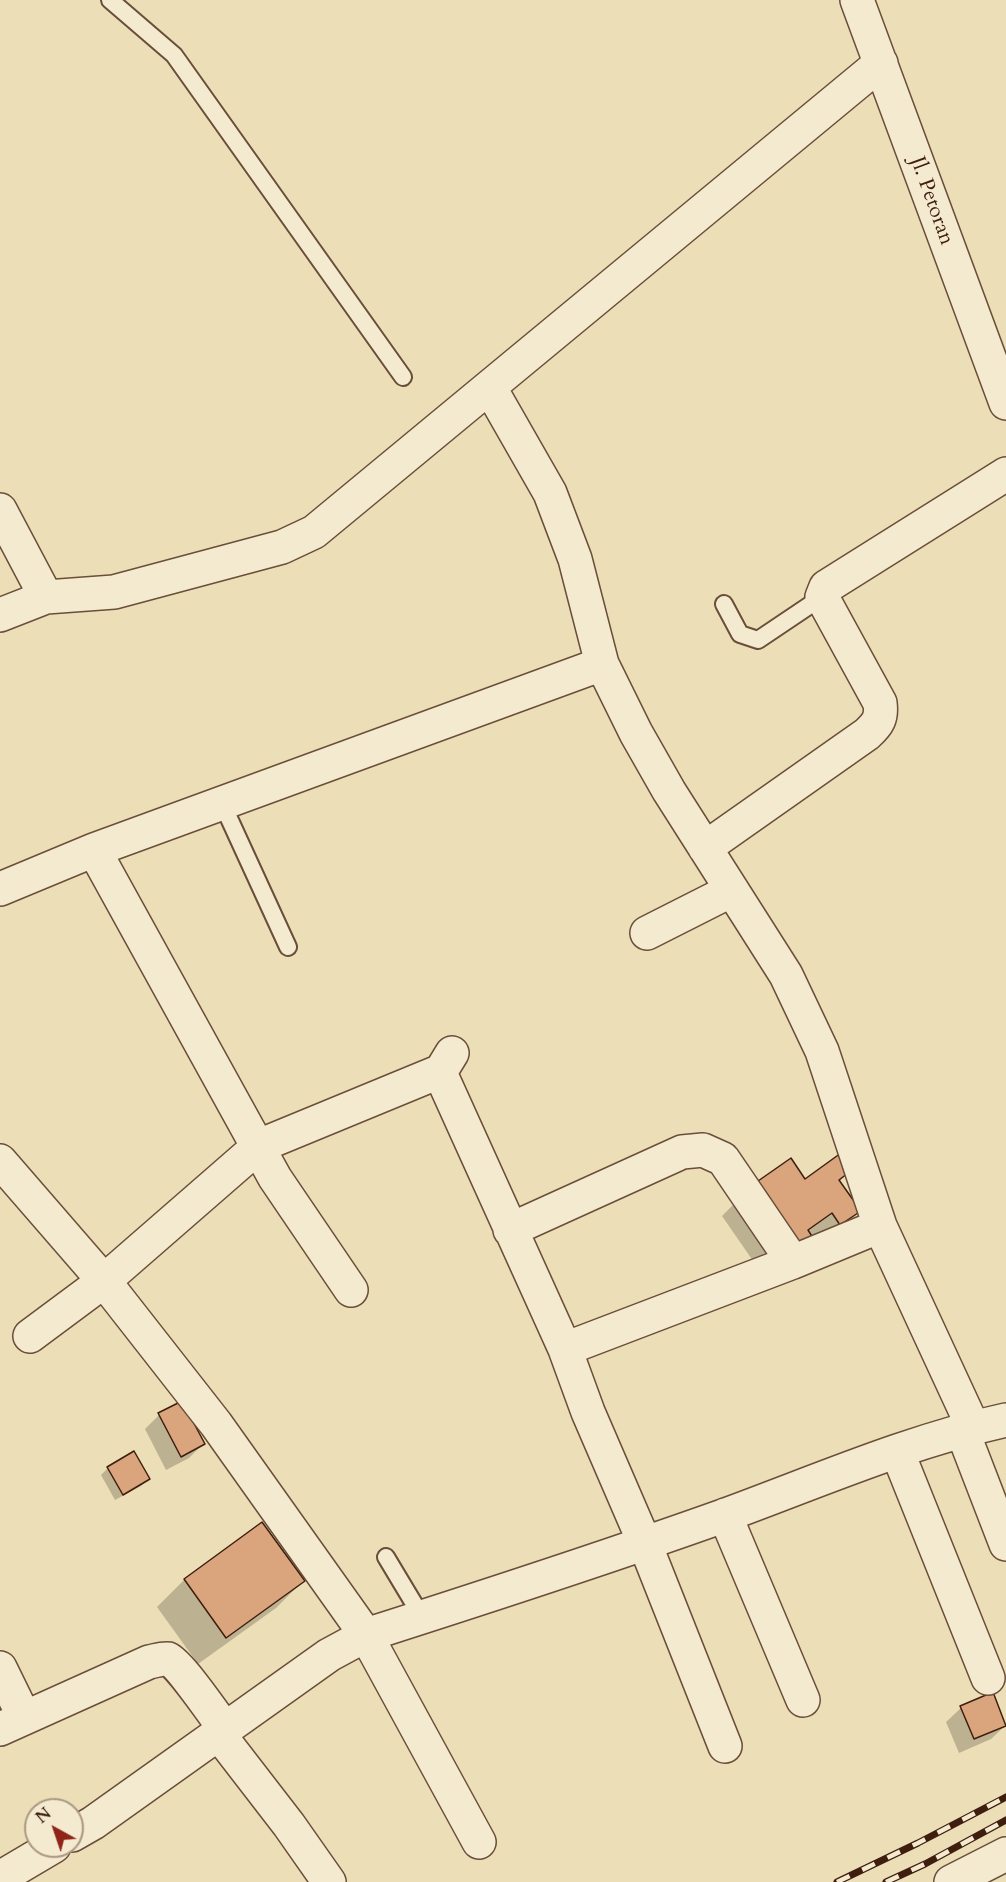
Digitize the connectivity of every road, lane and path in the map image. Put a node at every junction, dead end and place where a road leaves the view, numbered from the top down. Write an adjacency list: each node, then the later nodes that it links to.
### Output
1 (110, 0): 4 (lane)
2 (859, 1): 3 (street, Jl. Petoran)
3 (881, 63): 5 (street); 6 (street, Jl. Petoran)
4 (403, 376)
5 (490, 388): 9 (street); 13 (street)
6 (1006, 403)
7 (1006, 474): 10 (street)
8 (0, 510): 9 (street)
9 (46, 597): 12 (street)
10 (822, 597): 11 (lane); 15 (street)
11 (724, 604)
12 (0, 615)
13 (602, 664): 14 (street); 15 (street)
14 (222, 803): 16 (street); 20 (lane)
15 (705, 848): 18 (street)
16 (94, 850): 17 (street); 21 (street)
17 (0, 889)
18 (732, 890): 19 (street); 23 (street)
19 (647, 933)
20 (288, 947)
21 (260, 1146): 24 (street); 26 (street); 27 (street)
22 (0, 1161): 26 (street)
23 (880, 1226): 25 (street); 31 (street)
24 (510, 1230): 25 (street); 29 (street)
25 (793, 1262): 29 (street)
26 (104, 1281): 28 (street); 38 (street)
27 (351, 1290)
28 (30, 1336)
29 (565, 1349): 34 (street)
30 (1006, 1420): 31 (street)
31 (967, 1429): 32 (street); 35 (street)
32 (897, 1451): 33 (street); 40 (street)
33 (725, 1515): 34 (street); 41 (street)
34 (645, 1544): 37 (street); 44 (street)
35 (1006, 1544)
36 (386, 1557): 37 (lane)
37 (422, 1617): 38 (street)
38 (366, 1635): 43 (street); 46 (street)
39 (0, 1668): 42 (street)
40 (988, 1678)
41 (803, 1700)
42 (12, 1723): 43 (street)
43 (222, 1731): 45 (street); 50 (street)
44 (725, 1746)
45 (84, 1828)
46 (479, 1842)
47 (1006, 1854): 51 (street)
48 (34, 1858): 49 (street)
49 (0, 1878)
50 (329, 1882)
51 (951, 1882)

